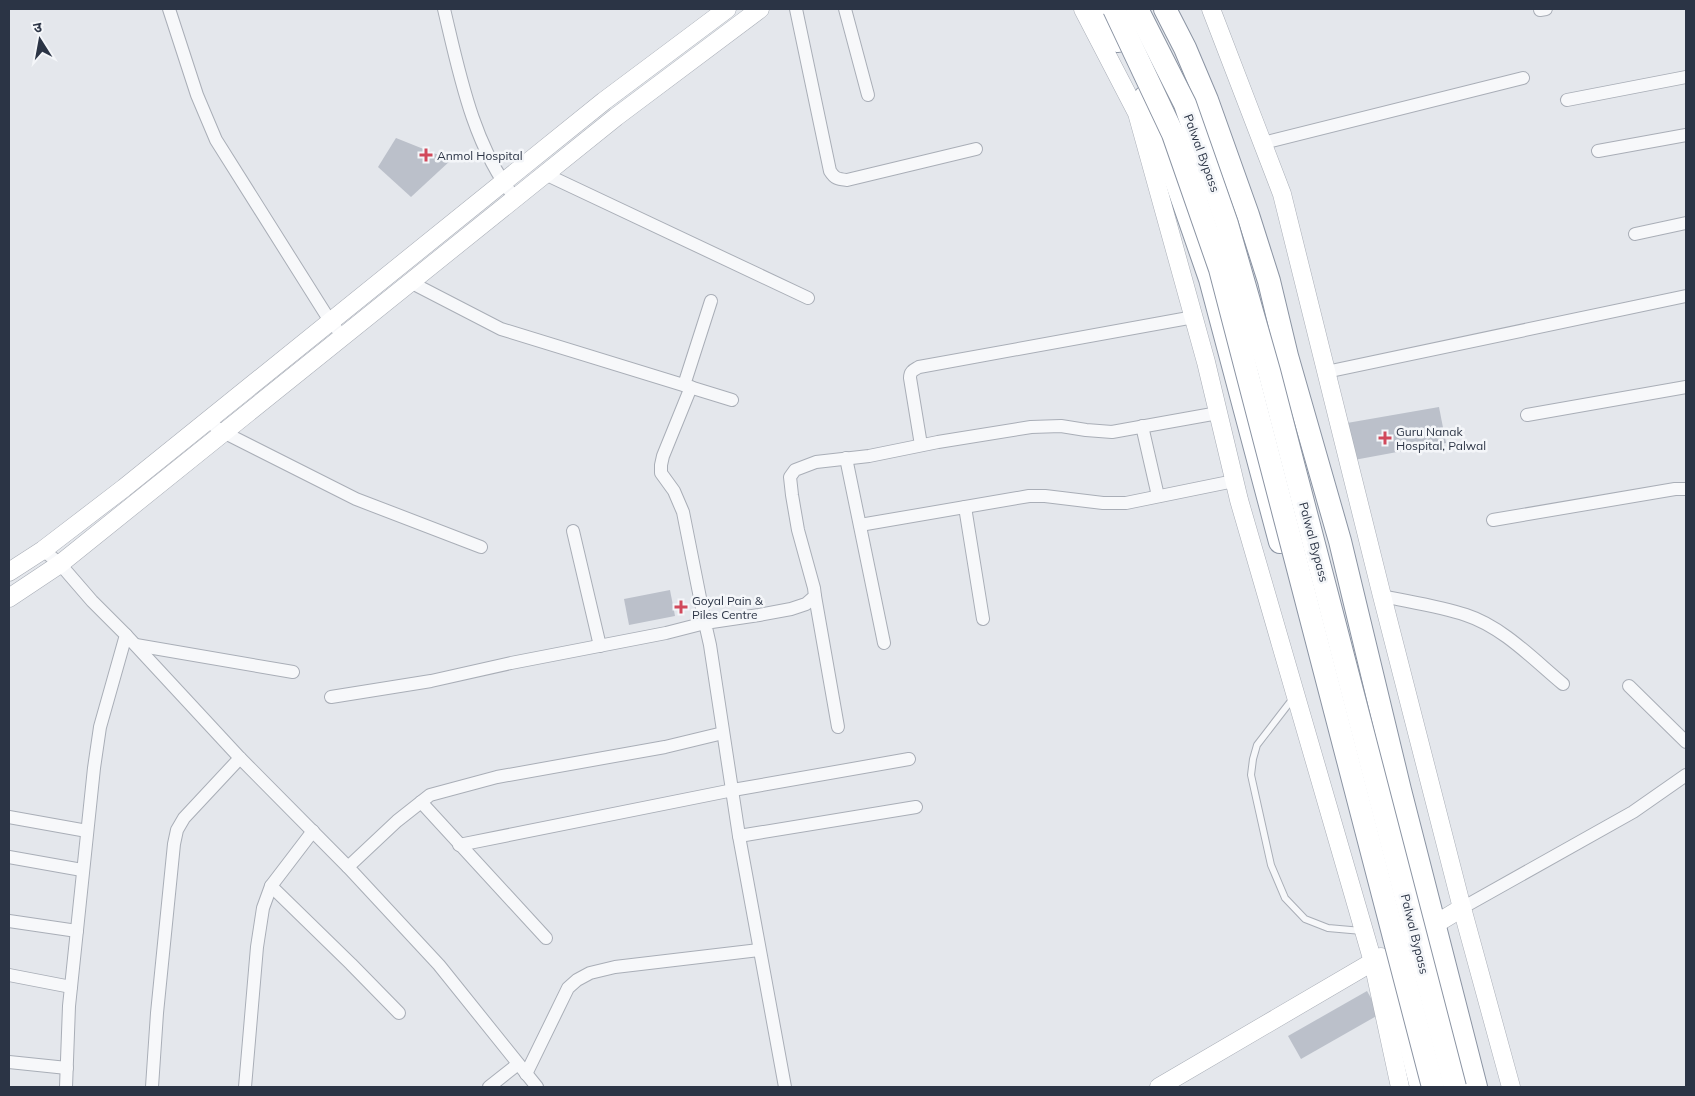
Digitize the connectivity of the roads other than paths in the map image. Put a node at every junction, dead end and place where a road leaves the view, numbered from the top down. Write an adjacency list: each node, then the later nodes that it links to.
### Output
1 (169, 9): 31 (street)
2 (444, 9): 22 (street)
3 (727, 9): 22 (street)
4 (760, 9): 21 (street)
5 (796, 9): 19 (street)
6 (845, 9): 15 (street)
7 (1083, 9): 30 (street)
8 (1101, 9): 94 (highway)
9 (1114, 9): 94 (highway, Palwal Bypass, bridge)
10 (1137, 9): 111 (highway, Palwal Bypass, bridge)
11 (1165, 9): 89 (highway)
12 (1211, 9): 18 (street)
13 (1686, 77): 16 (street)
14 (1523, 78): 18 (street)
15 (868, 95)
16 (1567, 100)
17 (1686, 135): 20 (street)
18 (1263, 144): 33 (street)
19 (976, 149)
20 (1598, 151)
21 (545, 174): 23 (street); 28 (street)
22 (502, 183): 23 (street); 31 (street)
23 (514, 198): 26 (street)
24 (1686, 223): 25 (street)
25 (1635, 234)
26 (410, 282): 32 (street); 34 (street)
27 (1686, 296): 33 (street)
28 (808, 298)
29 (711, 301): 34 (street)
30 (1194, 317): 37 (street); 42 (street)
31 (330, 321): 32 (street); 39 (street)
32 (343, 336): 41 (street)
33 (1326, 372): 56 (street)
34 (688, 386): 36 (street); 59 (street)
35 (1686, 387): 38 (street)
36 (732, 400)
37 (1218, 412): 40 (street); 44 (street)
38 (1527, 415)
39 (207, 421): 41 (street); 52 (street)
40 (1142, 426): 42 (street); 46 (street)
41 (224, 433): 51 (street); 53 (street)
42 (921, 446): 43 (street)
43 (846, 458): 49 (street); 55 (street)
44 (1234, 481): 46 (street); 67 (street)
45 (1686, 489): 48 (street)
46 (1158, 496): 47 (street)
47 (965, 507): 49 (street); 58 (street)
48 (1493, 520)
49 (860, 525): 61 (street)
50 (573, 531): 63 (street)
51 (481, 547)
52 (44, 550): 53 (street); 54 (street)
53 (60, 564): 57 (street); 60 (street)
54 (9, 572)
55 (815, 596): 59 (street); 69 (street)
56 (1382, 596): 65 (street); 87 (street)
57 (9, 598)
58 (983, 619)
59 (705, 623): 63 (street); 70 (street)
60 (126, 635): 62 (street); 79 (street)
61 (884, 644)
62 (136, 645): 64 (street); 72 (street)
63 (600, 646): 68 (street)
64 (293, 672)
65 (1563, 684)
66 (1629, 686): 71 (street)
67 (1295, 695): 91 (street); 91 (lane)
68 (331, 698)
69 (838, 727)
70 (724, 732): 75 (street); 76 (street)
71 (1686, 742)
72 (240, 758): 80 (street); 102 (street)
73 (909, 759): 75 (street)
74 (1686, 775): 87 (street)
75 (733, 790): 81 (street); 82 (street)
76 (421, 802): 82 (street); 84 (street)
77 (916, 807): 81 (street)
78 (9, 817): 79 (street)
79 (87, 831): 85 (street)
80 (313, 831): 84 (street); 86 (street)
81 (739, 836): 93 (street)
82 (459, 845): 92 (street)
83 (9, 857): 85 (street)
84 (348, 867): 100 (street)
85 (82, 870): 90 (street)
86 (271, 886): 97 (street); 103 (street)
87 (1462, 908): 89 (street); 113 (street)
88 (9, 921): 90 (street)
89 (1435, 925): 94 (street); 112 (highway)
90 (77, 931): 96 (street)
91 (1364, 931): 94 (street)
92 (546, 938)
93 (760, 950): 100 (street); 106 (street)
94 (1385, 955): 107 (street); 108 (street); 109 (highway); 110 (highway, Palwal Bypass, bridge)
95 (9, 975): 96 (street)
96 (71, 987): 99 (street)
97 (399, 1012)
98 (9, 1062): 99 (street)
99 (67, 1068): 101 (street)
100 (522, 1069): 104 (street); 105 (street)
101 (66, 1087)
102 (152, 1087)
103 (244, 1087)
104 (489, 1087)
105 (537, 1087)
106 (785, 1087)
107 (1159, 1087)
108 (1400, 1087)
109 (1420, 1087)
110 (1432, 1087)
111 (1456, 1087)
112 (1476, 1087)
113 (1511, 1087)

